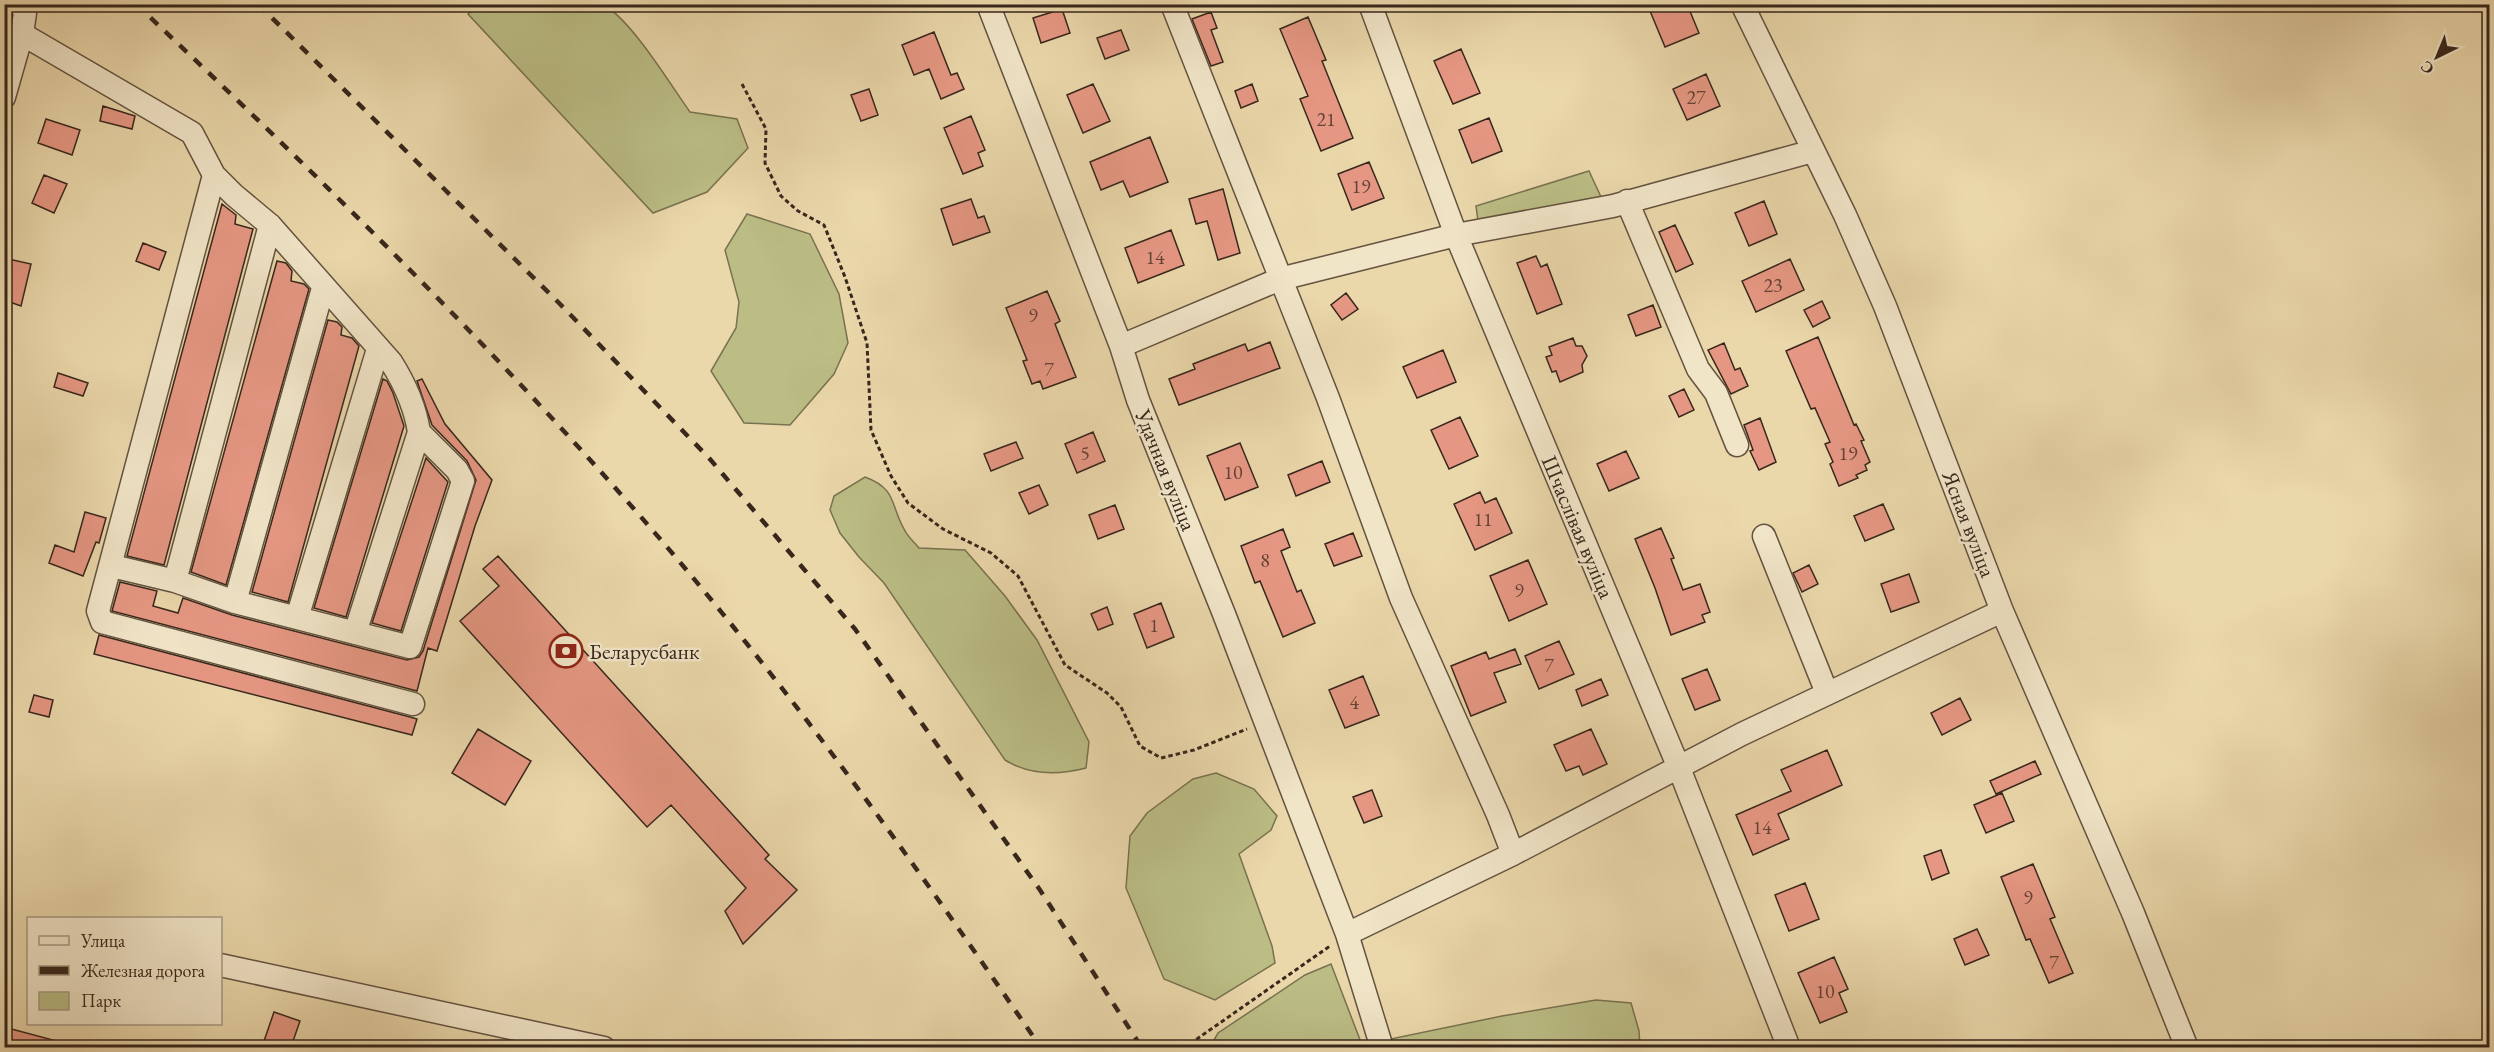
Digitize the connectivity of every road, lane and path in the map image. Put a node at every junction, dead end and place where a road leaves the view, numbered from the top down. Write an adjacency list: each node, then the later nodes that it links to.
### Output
1 (21, 4): 6 (street)
2 (988, 4): 16 (street, Удачная вуліца)
3 (1172, 4): 14 (street)
4 (1370, 4): 13 (street, Шчаслівая вуліца)
5 (1742, 4): 9 (street, Ясная вуліца)
6 (22, 33): 8 (street); 10 (street)
7 (742, 84): 29 (path)
8 (4, 97)
9 (1813, 151): 11 (street); 24 (street, Ясная вуліца)
10 (214, 175): 12 (street); 21 (street)
11 (1627, 201): 13 (street); 19 (street)
12 (270, 225): 15 (street); 22 (street)
13 (1456, 234): 14 (street); 30 (street, Шчаслівая вуліца)
14 (1280, 279): 16 (street); 31 (street)
15 (323, 288): 17 (street); 23 (street)
16 (1121, 346): 29 (street, Удачная вуліца)
17 (378, 349): 18 (street); 25 (street)
18 (419, 432): 26 (street); 26 (street)
19 (1737, 445)
20 (1764, 536): 27 (street)
21 (112, 566): 22 (street); 28 (street)
22 (175, 581): 23 (street)
23 (235, 602): 25 (street)
24 (2002, 611): 27 (street); 38 (street, Ясная вуліца)
25 (297, 618): 26 (street)
26 (355, 633)
27 (1827, 693): 30 (street)
28 (413, 704)
29 (1265, 722): 32 (street, Удачная вуліца)
30 (1679, 768): 31 (street); 37 (street, Шчаслівая вуліца)
31 (1513, 854): 32 (street)
32 (1347, 934): 35 (path); 36 (street, Удачная вуліца)
33 (222, 965): 34 (street)
34 (604, 1047)
35 (1184, 1047)
36 (1382, 1047)
37 (1790, 1047)
38 (2187, 1047)

